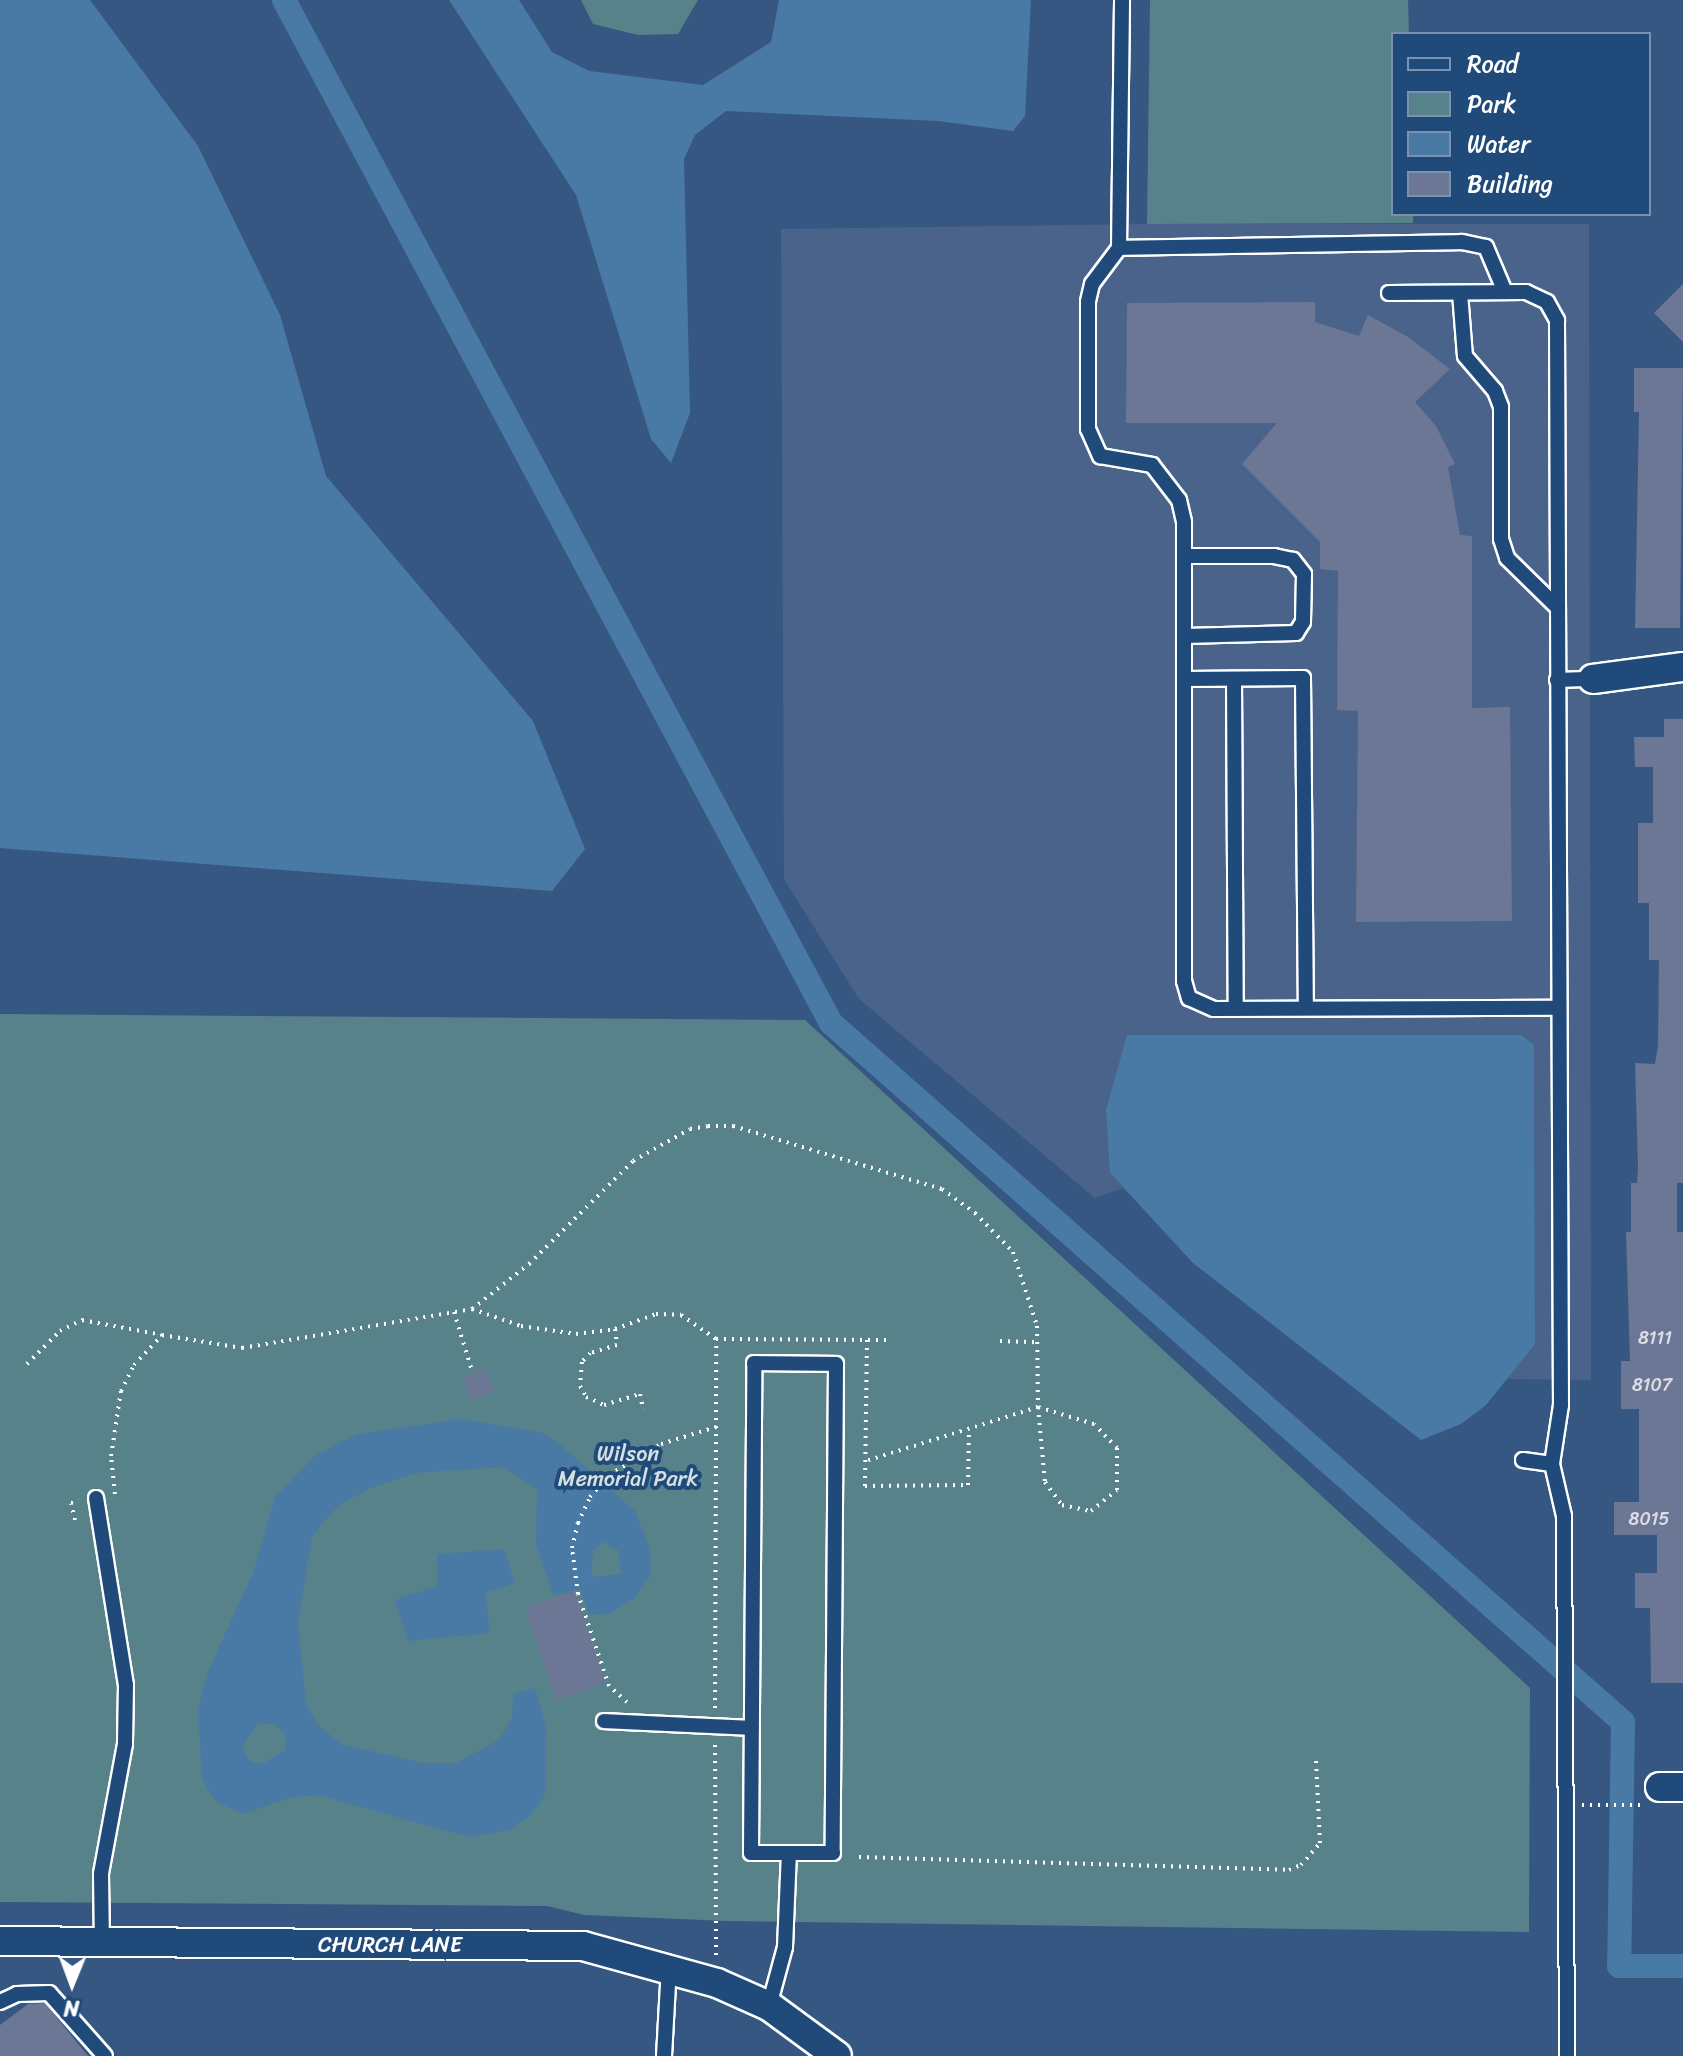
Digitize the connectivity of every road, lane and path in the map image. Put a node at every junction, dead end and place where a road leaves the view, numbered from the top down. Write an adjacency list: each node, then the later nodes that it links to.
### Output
1 (1122, 0): 2 (lane)
2 (1119, 248): 3 (lane); 6 (lane)
3 (1505, 292): 5 (lane); 7 (lane)
4 (1389, 293): 5 (lane)
5 (1460, 293): 7 (lane)
6 (1185, 556): 8 (lane); 8 (lane)
7 (1557, 607): 13 (lane)
8 (1185, 636): 10 (lane)
9 (1683, 667): 12 (street)
10 (1185, 679): 11 (lane); 16 (lane)
11 (1234, 679): 14 (lane); 16 (lane)
12 (1593, 679): 13 (lane)
13 (1557, 680): 15 (lane)
14 (1306, 1008): 15 (lane); 16 (lane)
15 (1559, 1008): 34 (lane)
16 (1236, 1009)
17 (472, 1309): 18 (path); 19 (path); 25 (path)
18 (454, 1312): 20 (path); 27 (path)
19 (615, 1329): 21 (path); 29 (path)
20 (162, 1335): 26 (path); 35 (path)
21 (716, 1339): 22 (path); 30 (path)
22 (867, 1340): 23 (path); 33 (path)
23 (886, 1340)
24 (1000, 1341): 25 (path)
25 (1037, 1342): 28 (path)
26 (27, 1364)
27 (472, 1371)
28 (1038, 1407): 28 (path); 31 (path)
29 (643, 1410)
30 (716, 1427): 38 (path); 39 (path)
31 (969, 1429): 33 (path); 33 (path)
32 (1523, 1460): 34 (lane)
33 (866, 1461)
34 (1552, 1464): 55 (lane)
35 (96, 1498): 36 (path); 47 (lane)
36 (75, 1520)
37 (604, 1721): 38 (lane)
38 (649, 1723): 39 (lane)
39 (715, 1727): 40 (lane); 49 (path)
40 (752, 1728): 44 (lane); 44 (lane)
41 (1316, 1761): 45 (path)
42 (1661, 1793): 43 (path)
43 (1602, 1805)
44 (789, 1853): 51 (lane)
45 (859, 1857)
46 (0, 1941): 47 (street, CHURCH LANE)
47 (102, 1942): 48 (street, CHURCH LANE)
48 (669, 1966): 49 (street, CHURCH LANE); 53 (lane)
49 (717, 1983): 51 (street, CHURCH LANE)
50 (0, 2002): 52 (lane)
51 (769, 2006): 54 (street, CHURCH LANE)
52 (105, 2056)
53 (664, 2056)
54 (837, 2056)
55 (1567, 2056)

